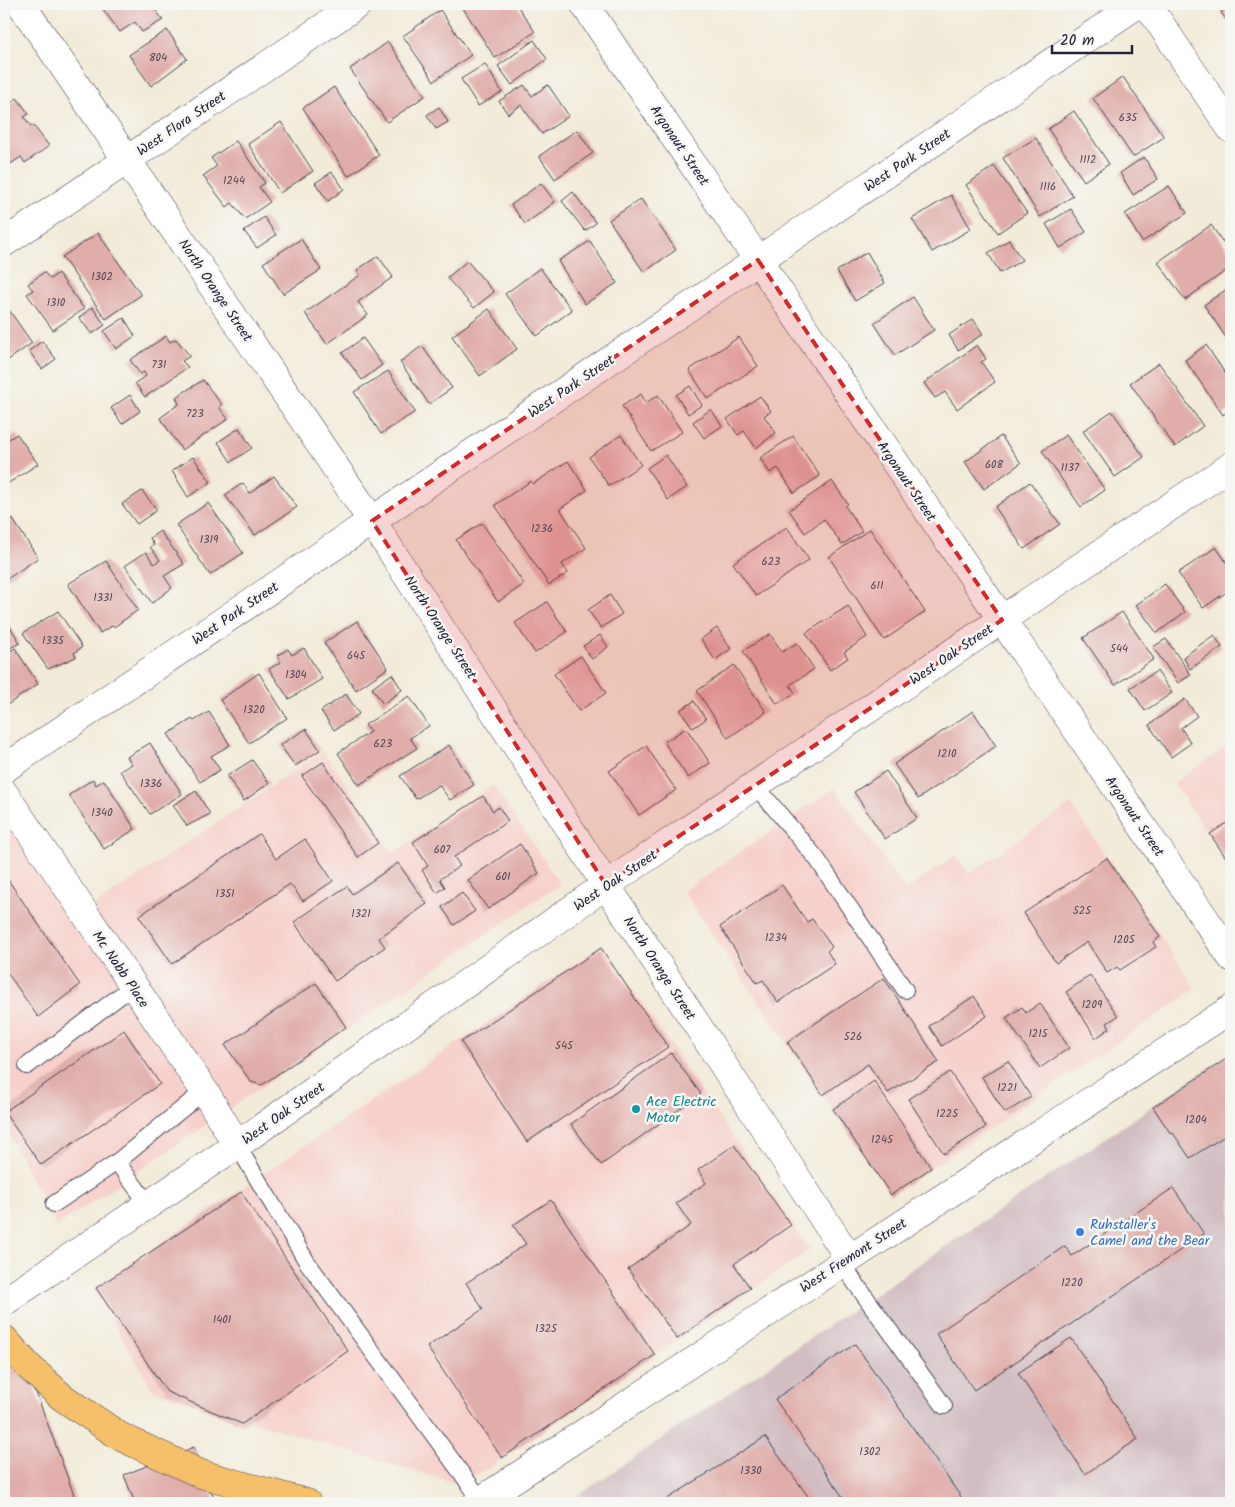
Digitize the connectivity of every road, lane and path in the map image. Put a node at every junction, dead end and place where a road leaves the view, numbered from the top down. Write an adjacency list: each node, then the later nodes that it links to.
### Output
1 (21, 4): 7 (street, North Orange Street)
2 (358, 4): 7 (street, West Flora Street)
3 (584, 4): 9 (street, Argonaut Street)
4 (1138, 4): 9 (street, West Park Street)
5 (1147, 4): 6 (street)
6 (1231, 129)
7 (127, 160): 8 (street, West Flora Street); 11 (street, North Orange Street)
8 (4, 243)
9 (758, 260): 11 (street, West Park Street); 12 (street, Argonaut Street)
10 (1231, 466): 12 (street, West Oak Street)
11 (372, 521): 13 (street, West Park Street); 16 (street, North Orange Street)
12 (1002, 620): 14 (street, West Oak Street); 17 (street, Argonaut Street)
13 (4, 769)
14 (755, 785): 16 (street, West Oak Street); 19 (lane)
15 (4, 793): 18 (street, Mc Nabb Place)
16 (606, 885): 23 (street, West Oak Street); 27 (street, North Orange Street)
17 (1231, 957)
18 (133, 986): 21 (lane); 22 (street, Mc Nabb Place)
19 (905, 990)
20 (1231, 1009): 27 (street, West Fremont Street)
21 (27, 1066)
22 (204, 1091): 23 (street, Mc Nabb Place); 24 (lane)
23 (236, 1145): 26 (street, West Oak Street); 31 (lane)
24 (117, 1162): 25 (lane); 26 (lane)
25 (54, 1204)
26 (148, 1204): 28 (street, West Oak Street)
27 (845, 1261): 30 (lane); 31 (street, West Fremont Street)
28 (4, 1302)
29 (4, 1339): 32 (highway)
30 (944, 1406)
31 (479, 1502)
32 (307, 1503)

